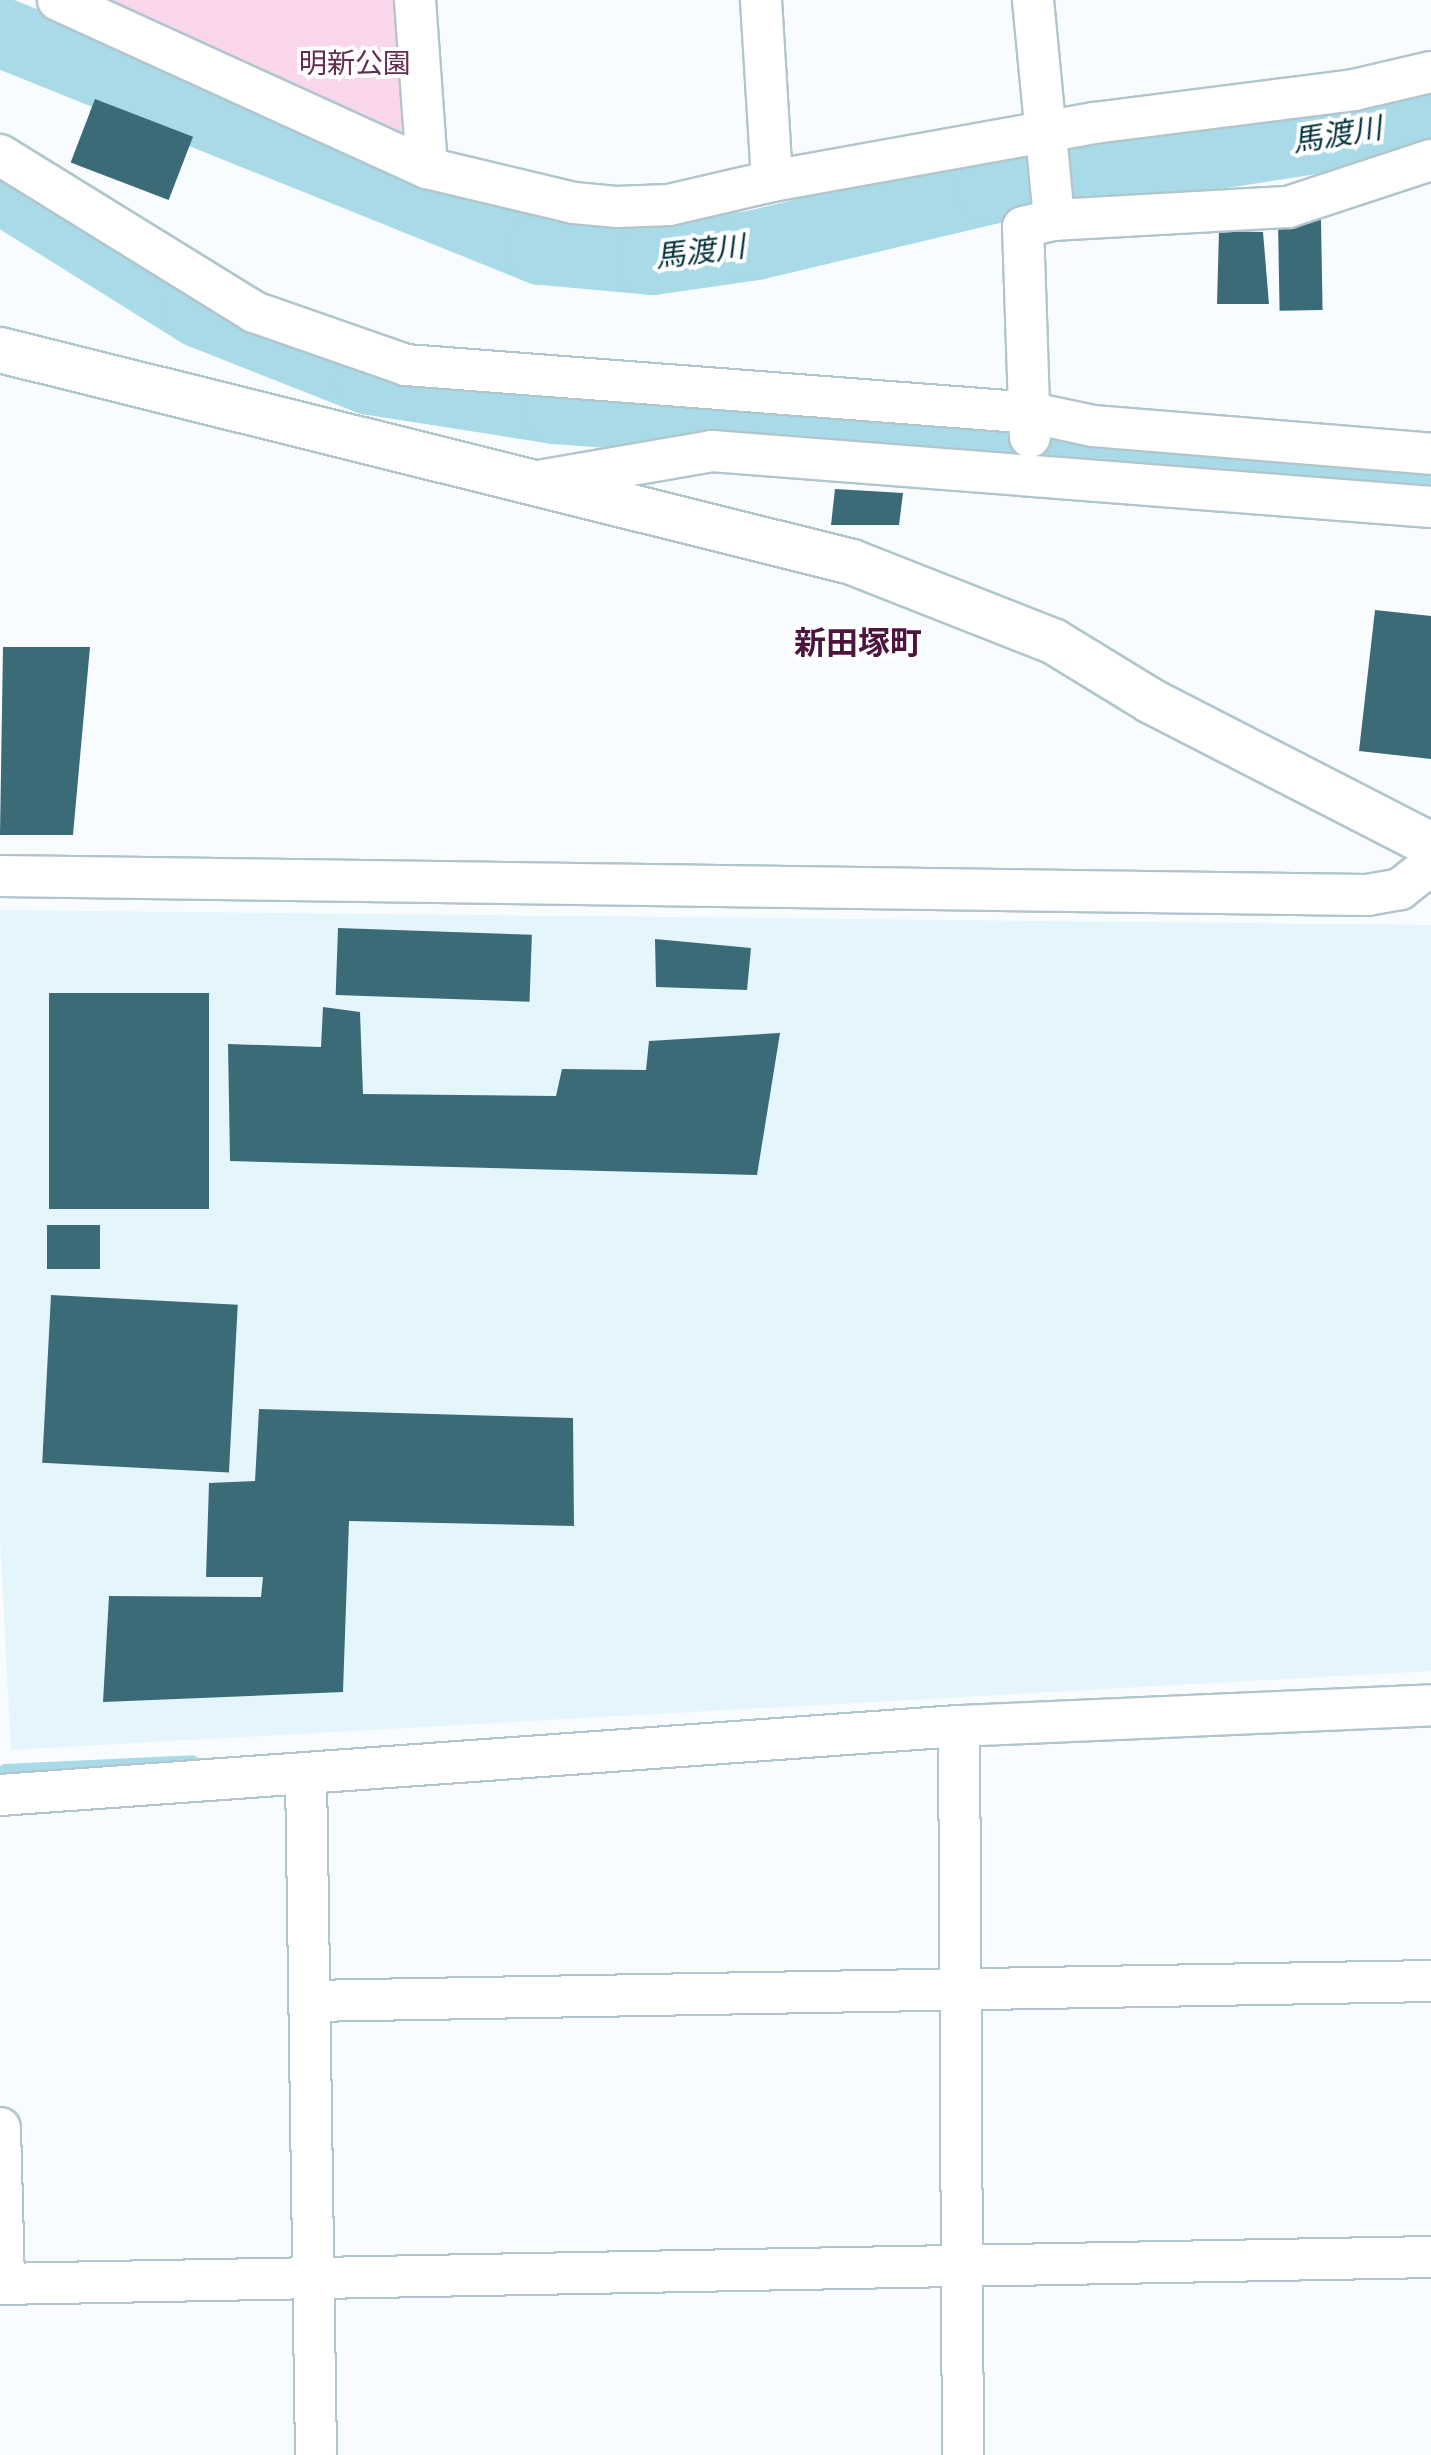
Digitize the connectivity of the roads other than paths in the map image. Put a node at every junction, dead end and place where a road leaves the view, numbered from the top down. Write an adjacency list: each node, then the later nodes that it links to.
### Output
1 (58, 0): 9 (street)
2 (415, 0): 9 (street)
3 (761, 0): 10 (street)
4 (1033, 0): 6 (street)
5 (1431, 72): 6 (street)
6 (1043, 135): 10 (street); 11 (street)
7 (0, 155): 13 (street)
8 (1431, 160): 11 (street)
9 (427, 168): 10 (street)
10 (772, 181)
11 (1054, 220): 13 (street)
12 (0, 350): 16 (street)
13 (1032, 413): 14 (street); 15 (street)
14 (1431, 454)
15 (1027, 473): 16 (street); 17 (street)
16 (533, 482): 18 (street)
17 (1431, 507)
18 (1431, 845)
19 (1431, 865): 20 (street)
20 (0, 876)
21 (1431, 1705): 22 (street)
22 (959, 1726): 23 (street); 26 (street)
23 (306, 1773): 24 (street); 27 (street)
24 (0, 1795)
25 (1431, 1981): 26 (street)
26 (961, 1988): 27 (street); 30 (street)
27 (309, 2001): 31 (street)
28 (0, 2128): 32 (street)
29 (1431, 2257): 30 (street)
30 (962, 2268): 31 (street); 34 (street)
31 (314, 2279): 32 (street); 33 (street)
32 (2, 2284)
33 (316, 2455)
34 (963, 2455)

